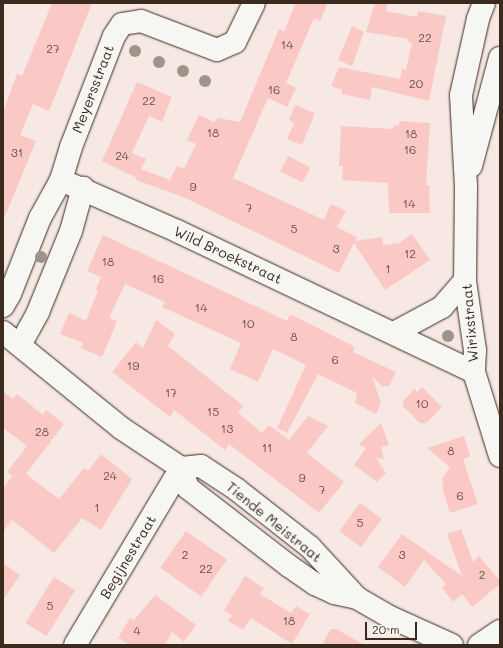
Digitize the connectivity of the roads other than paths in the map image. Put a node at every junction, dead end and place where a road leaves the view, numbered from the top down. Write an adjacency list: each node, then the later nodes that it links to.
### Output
1 (254, 3): 4 (street, Meyersstraat)
2 (484, 3): 5 (street, Wirixstraat)
3 (500, 58): 5 (street, Wirixstraat)
4 (61, 180): 6 (street, Wild Broekstraat); 8 (street, Meyersstraat)
5 (466, 186): 7 (street, Wirixstraat)
6 (83, 188): 9 (street, Wild Broekstraat); 10 (street)
7 (466, 281): 9 (street); 11 (street, Wirixstraat)
8 (3, 306)
9 (394, 333): 11 (street, Wild Broekstraat)
10 (11, 338): 13 (street)
11 (474, 372): 12 (street, Wirixstraat)
12 (500, 456)
13 (181, 468): 14 (street, Tiende Meistraat); 14 (street, Tiende Meistraat); 16 (street, Begijnestraat)
14 (357, 598): 17 (street, Tiende Meistraat)
15 (500, 630): 18 (street)
16 (75, 645)
17 (452, 645)
18 (479, 645)

